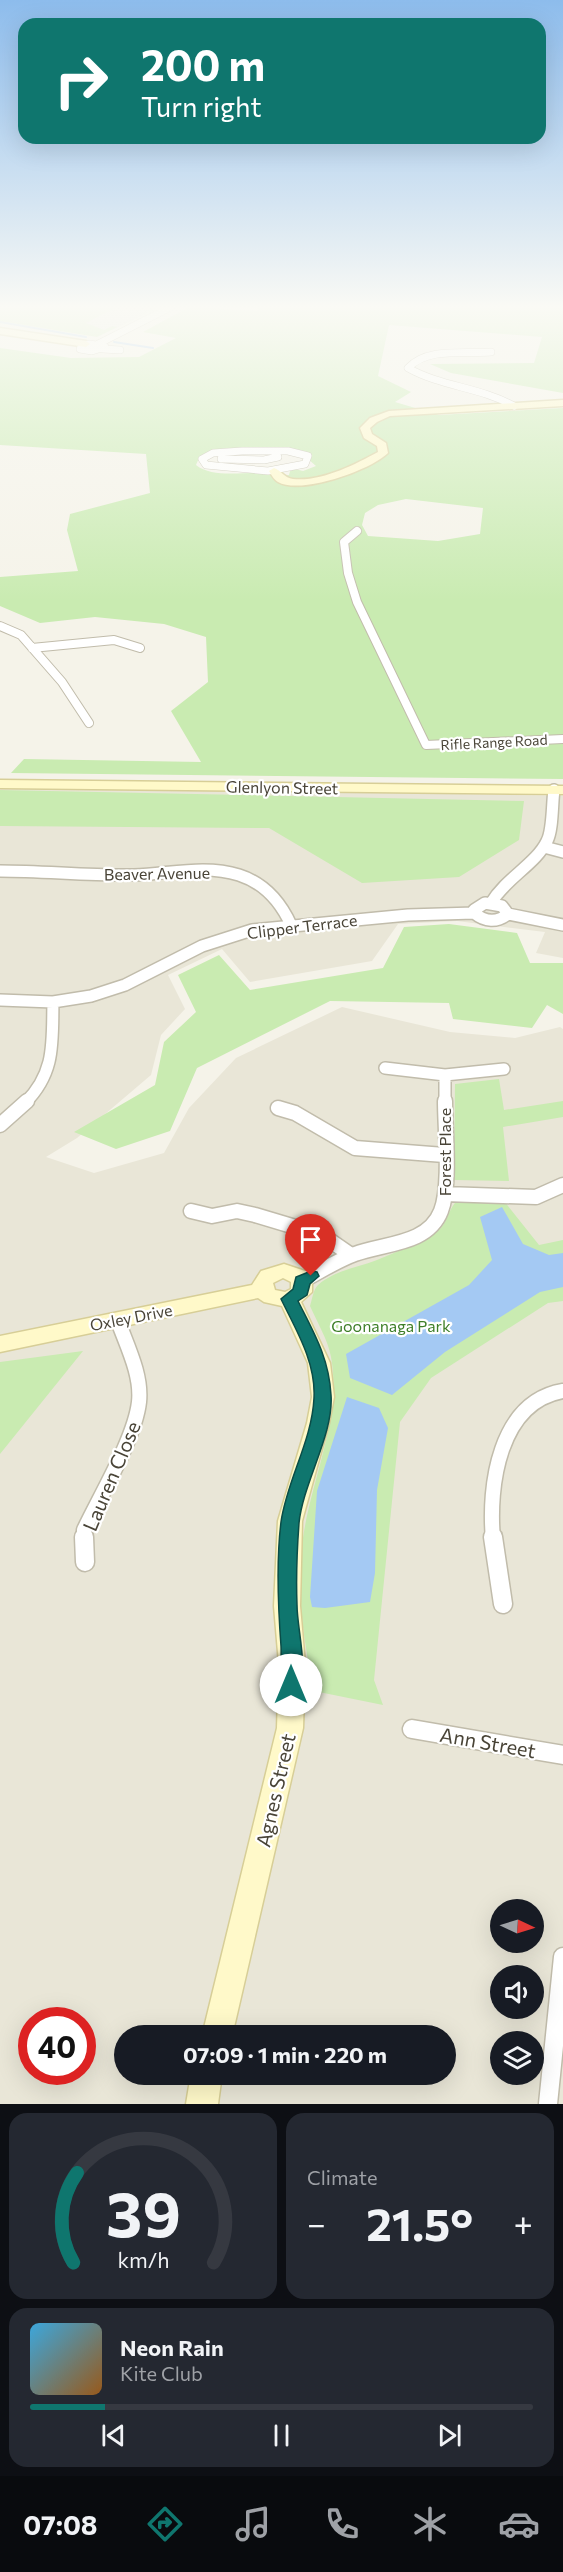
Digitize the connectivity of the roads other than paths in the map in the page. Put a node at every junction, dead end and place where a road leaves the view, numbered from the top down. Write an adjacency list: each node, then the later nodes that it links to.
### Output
1 (527, 405): 2 (street)
2 (514, 406): 5 (street)
3 (278, 457): 4 (street)
4 (202, 459): 5 (street); 5 (street)
5 (274, 471)
6 (357, 531): 11 (street, Rifle Range Road)
7 (0, 626): 8 (street)
8 (32, 648): 9 (street); 10 (street)
9 (140, 648)
10 (89, 723)
11 (563, 739)
12 (0, 784): 13 (street, Glenlyon Street)
13 (558, 790): 14 (street)
14 (544, 847): 15 (street); 17 (street)
15 (563, 852)
16 (0, 871): 20 (street, Beaver Avenue)
17 (491, 903): 18 (street); 19 (street)
18 (474, 913): 19 (street); 20 (street, Clipper Terrace)
19 (508, 914): 21 (street)
20 (291, 925): 23 (street, Clipper Terrace)
21 (563, 925)
22 (0, 1000): 23 (street, Clipper Terrace)
23 (53, 1002): 28 (street)
24 (385, 1068): 26 (street)
25 (504, 1069): 26 (street)
26 (445, 1075): 29 (street, Forest Place)
27 (278, 1108): 29 (street)
28 (0, 1125)
29 (444, 1155): 31 (street, Forest Place)
30 (563, 1185): 31 (street)
31 (445, 1194): 33 (street, Forest Place)
32 (191, 1211): 33 (street)
33 (351, 1255): 34 (street, Forest Place)
34 (296, 1290): 35 (street, Oxley Drive); 43 (street, Agnes Street)
35 (118, 1321): 36 (street, Oxley Drive); 38 (street, Lauren Close)
36 (0, 1344)
37 (563, 1391): 39 (street)
38 (85, 1562)
39 (503, 1604)
40 (412, 1730): 41 (street, Ann Street)
41 (563, 1755)
42 (563, 1958): 46 (street)
43 (220, 2025)
44 (205, 2085): 45 (street)
45 (202, 2104)
46 (548, 2104)

